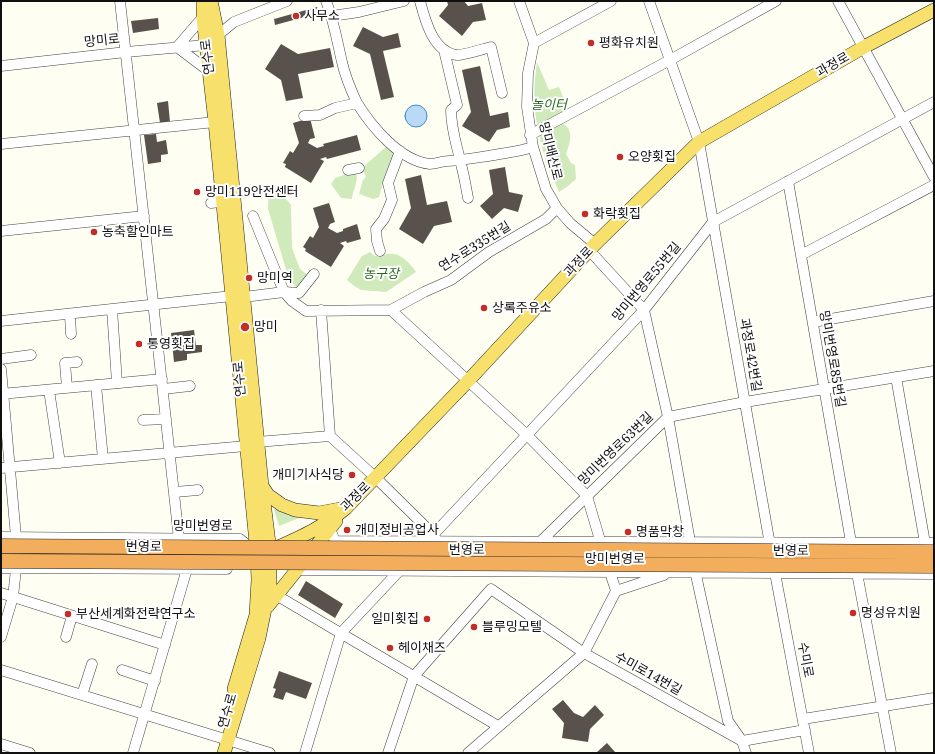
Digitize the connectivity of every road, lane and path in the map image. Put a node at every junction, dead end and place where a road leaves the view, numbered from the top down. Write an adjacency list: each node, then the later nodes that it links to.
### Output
1 (120, 1): 22 (street)
2 (203, 1): 15 (main road, 연수로)
3 (211, 1): 16 (main road, 연수로)
4 (287, 1): 16 (street)
5 (326, 1): 14 (street)
6 (404, 1): 14 (street)
7 (420, 1): 21 (street)
8 (519, 1): 17 (street)
9 (611, 1): 17 (street)
10 (649, 1): 23 (street, 과정로42번길)
11 (776, 1): 23 (street)
12 (838, 1): 20 (street)
13 (934, 10): 20 (main road, 과정로)
14 (332, 16): 28 (street)
15 (203, 17): 18 (main road, 연수로); 19 (street)
16 (218, 35): 18 (street); 45 (main road, 연수로)
17 (534, 43): 33 (street, 망미배산로)
18 (206, 45): 19 (street, 망미로); 25 (main road, 연수로)
19 (176, 47): 22 (street, 망미로); 25 (street)
20 (864, 47): 30 (street); 34 (main road, 과정로)
21 (444, 50): 26 (street); 38 (street)
22 (126, 52): 24 (street, 망미로); 32 (street)
23 (670, 60): 33 (street); 34 (street, 과정로42번길)
24 (1, 66)
25 (210, 72): 31 (main road, 연수로)
26 (502, 93)
27 (934, 102): 30 (street, 망미번영로55번길)
28 (356, 103): 29 (street); 37 (street)
29 (304, 116)
30 (902, 119): 41 (street); 42 (street, 망미번영로55번길)
31 (215, 122): 32 (street); 45 (main road, 연수로)
32 (135, 130): 35 (street); 47 (street)
33 (530, 135): 36 (street, 망미배산로)
34 (699, 142): 49 (street, 과정로42번길); 51 (main road, 과정로)
35 (1, 144)
36 (533, 147): 38 (street); 46 (street, 망미배산로)
37 (400, 151): 38 (street); 52 (street)
38 (461, 161): 44 (street)
39 (359, 168): 40 (street)
40 (348, 170)
41 (934, 177)
42 (788, 181): 49 (street, 망미번영로55번길); 53 (street, 망미번영로85번길)
43 (934, 185): 53 (street)
44 (468, 198)
45 (222, 202): 56 (main road, 연수로)
46 (557, 208): 51 (street, 망미배산로); 61 (street, 연수로335번길)
47 (144, 216): 50 (street); 58 (street)
48 (253, 216): 55 (street)
49 (713, 222): 62 (street, 망미번영로55번길); 83 (street, 과정로42번길)
50 (1, 231)
51 (592, 247): 62 (street, 망미배산로); 74 (main road, 과정로)
52 (380, 251)
53 (801, 255): 65 (street, 망미번영로85번길)
54 (314, 274): 55 (street)
55 (284, 292): 56 (street); 60 (street, 연수로335번길)
56 (238, 297): 58 (street); 89 (main road, 연수로)
57 (934, 301): 65 (street)
58 (153, 304): 59 (street); 76 (street)
59 (112, 309): 63 (street); 75 (street)
60 (321, 310): 61 (street, 연수로335번길); 88 (street)
61 (391, 310): 74 (street)
62 (644, 310): 84 (street); 87 (street, 망미번영로55번길)
63 (70, 314): 64 (street); 66 (street)
64 (1, 321)
65 (813, 322): 80 (street, 망미번영로85번길)
66 (71, 334)
67 (31, 355): 68 (street)
68 (1, 359)
69 (77, 362): 79 (street)
70 (1, 369): 72 (street)
71 (934, 371): 73 (street, 망미번영로63번길)
72 (1, 374): 82 (street)
73 (896, 377): 80 (street, 망미번영로63번길); 111 (street)
74 (468, 381): 87 (street); 94 (main road, 과정로)
75 (117, 383): 76 (street); 77 (street)
76 (163, 384): 78 (street); 85 (street)
77 (96, 385): 79 (street); 91 (street)
78 (190, 386)
79 (67, 388): 81 (street)
80 (824, 389): 83 (street, 망미번영로63번길); 109 (street, 망미번영로85번길)
81 (50, 390): 82 (street); 92 (street)
82 (2, 394): 93 (street)
83 (745, 402): 84 (street, 망미번영로63번길); 108 (street, 과정로42번길)
84 (668, 417): 98 (street, 망미번영로63번길); 107 (street)
85 (166, 419): 86 (street); 90 (street)
86 (143, 420)
87 (527, 435): 98 (street); 104 (street, 망미번영로55번길)
88 (330, 436): 89 (street); 94 (street)
89 (252, 444): 90 (street); 95 (main road, 연수로); 112 (main road, 연수로)
90 (170, 453): 91 (street); 97 (street)
91 (103, 459): 92 (street)
92 (60, 463): 93 (street)
93 (6, 468): 102 (street)
94 (376, 478): 99 (main road, 과정로); 104 (street)
95 (262, 486): 99 (main road); 112 (main road, 연수로)
96 (198, 490): 97 (street)
97 (175, 492): 103 (street)
98 (587, 496): 105 (street, 망미번영로63번길); 106 (street)
99 (346, 508): 100 (main road); 112 (main road, 과정로)
100 (330, 529): 104 (street, 망미번영로); 118 (main road)
101 (1, 537): 102 (street, 망미번영로)
102 (16, 537): 103 (street, 망미번영로)
103 (179, 539): 112 (street, 망미번영로)
104 (433, 539): 105 (street, 망미번영로); 119 (street, 망미번영로55번길); 120 (street)
105 (540, 541): 106 (street, 망미번영로); 122 (street, 망미번영로63번길)
106 (600, 542): 107 (street, 망미번영로); 123 (street)
107 (690, 542): 108 (street, 망미번영로); 125 (street)
108 (769, 542): 109 (street, 망미번영로); 126 (street, 과정로42번길)
109 (851, 542): 111 (street, 망미번영로)
110 (1, 546): 111 (highway, 번영로, bridge)
111 (931, 546)
112 (264, 552): 117 (street); 117 (street); 134 (main road, 연수로); 153 (main road, 연수로)
113 (1, 561): 114 (highway, 번영로, bridge)
114 (934, 566)
115 (1, 568): 116 (street)
116 (16, 568): 117 (street); 133 (street)
117 (187, 569): 139 (street)
118 (296, 570): 119 (street, 망미번영로); 132 (main road)
119 (399, 571): 120 (street, 망미번영로); 136 (street, 망미번영로55번길)
120 (446, 571): 121 (street, 망미번영로)
121 (490, 571): 122 (street, 망미번영로); 129 (street)
122 (509, 571): 123 (street, 망미번영로)
123 (610, 572): 124 (street, 망미번영로); 130 (street)
124 (672, 572): 125 (street, 망미번영로); 130 (street)
125 (695, 572): 126 (street, 망미번영로); 154 (street)
126 (775, 573): 127 (street, 망미번영로); 150 (street, 수미로)
127 (857, 573): 128 (street, 망미번영로); 148 (street)
128 (934, 574)
129 (491, 589): 140 (street, 수미로14번길); 144 (street)
130 (616, 591): 140 (street)
131 (1, 593): 133 (street)
132 (276, 595): 134 (main road); 136 (street)
133 (13, 597): 135 (street); 138 (street)
134 (267, 607): 153 (main road, 연수로)
135 (72, 616): 137 (street); 139 (street)
136 (341, 633): 144 (street); 161 (street)
137 (66, 637)
138 (1, 638)
139 (165, 645): 145 (street)
140 (584, 653): 151 (street); 154 (street, 수미로14번길)
141 (92, 664): 146 (street)
142 (1, 670): 146 (street)
143 (122, 670): 145 (street)
144 (414, 676): 151 (street); 162 (street)
145 (155, 681): 149 (street)
146 (82, 695): 149 (street)
147 (934, 698): 148 (street)
148 (882, 705): 150 (street); 166 (street)
149 (145, 714): 153 (street); 157 (street)
150 (803, 719): 152 (street, 수미로)
151 (498, 726): 163 (street)
152 (805, 730): 154 (street); 165 (street, 수미로)
153 (224, 738): 158 (main road, 연수로); 159 (main road, 연수로); 160 (street)
154 (742, 741): 164 (street)
155 (1, 744): 156 (street)
156 (24, 752)
157 (133, 753)
158 (215, 753)
159 (224, 753)
160 (270, 753)
161 (305, 753)
162 (388, 753)
163 (468, 753)
164 (746, 753)
165 (809, 753)
166 (891, 753)

